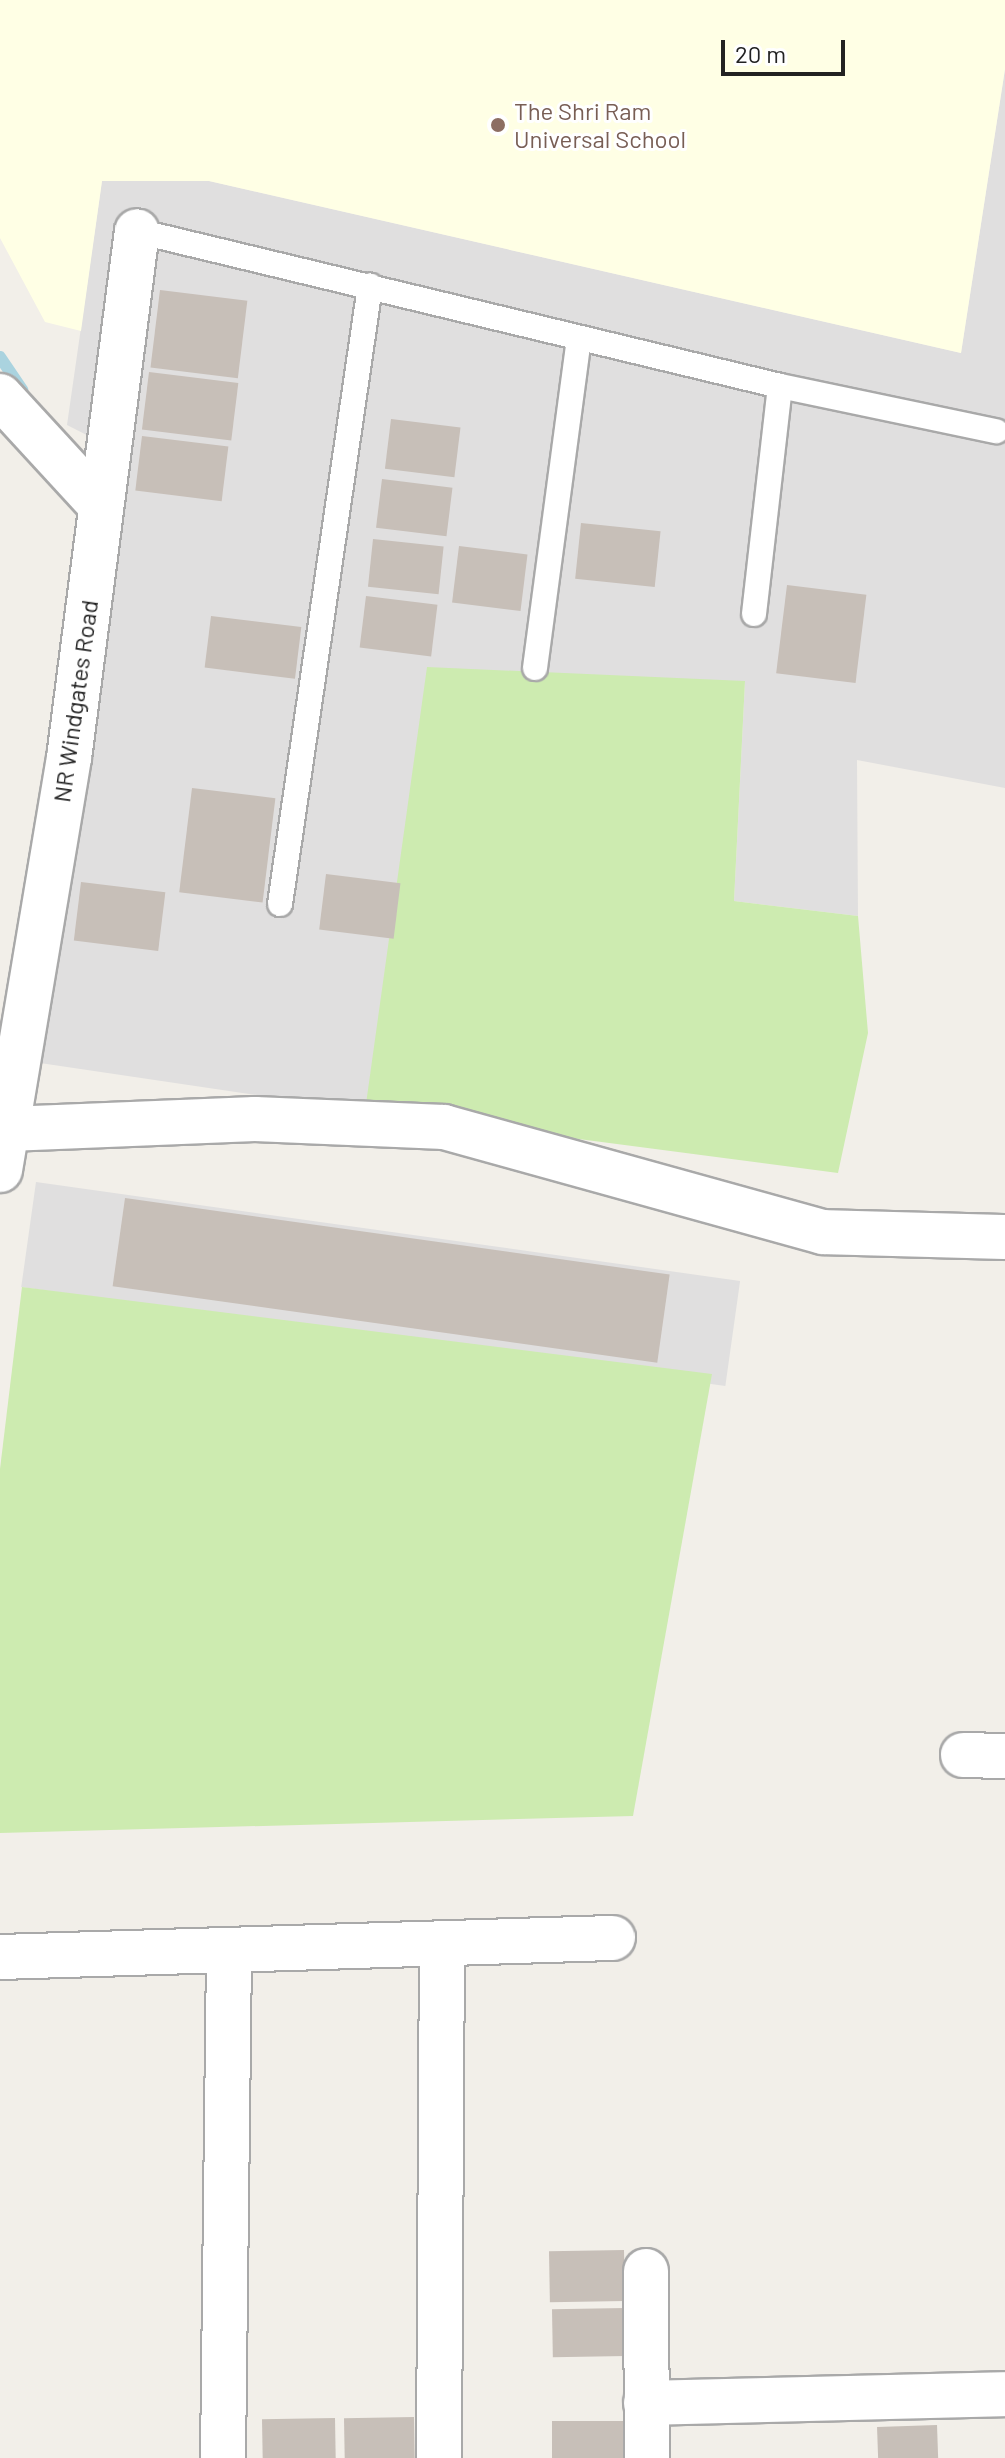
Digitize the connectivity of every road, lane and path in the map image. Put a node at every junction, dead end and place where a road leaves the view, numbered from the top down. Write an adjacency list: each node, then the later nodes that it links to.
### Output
1 (137, 231): 2 (lane); 7 (street, NR Windgates Road)
2 (370, 286): 3 (lane); 10 (lane)
3 (579, 338): 4 (lane); 9 (lane)
4 (780, 386): 6 (lane); 8 (lane)
5 (0, 396): 7 (street)
6 (996, 431)
7 (101, 506): 11 (street, NR Windgates Road)
8 (754, 614)
9 (535, 668)
10 (280, 904)
11 (4, 1149): 12 (street)
12 (1005, 1237)
13 (613, 1938): 14 (street)
14 (442, 1943): 15 (street); 21 (street)
15 (229, 1950): 16 (street); 20 (street)
16 (0, 1957)
17 (646, 2271): 19 (street)
18 (1005, 2394): 19 (street)
19 (646, 2403): 22 (street)
20 (223, 2458)
21 (439, 2458)
22 (647, 2458)

